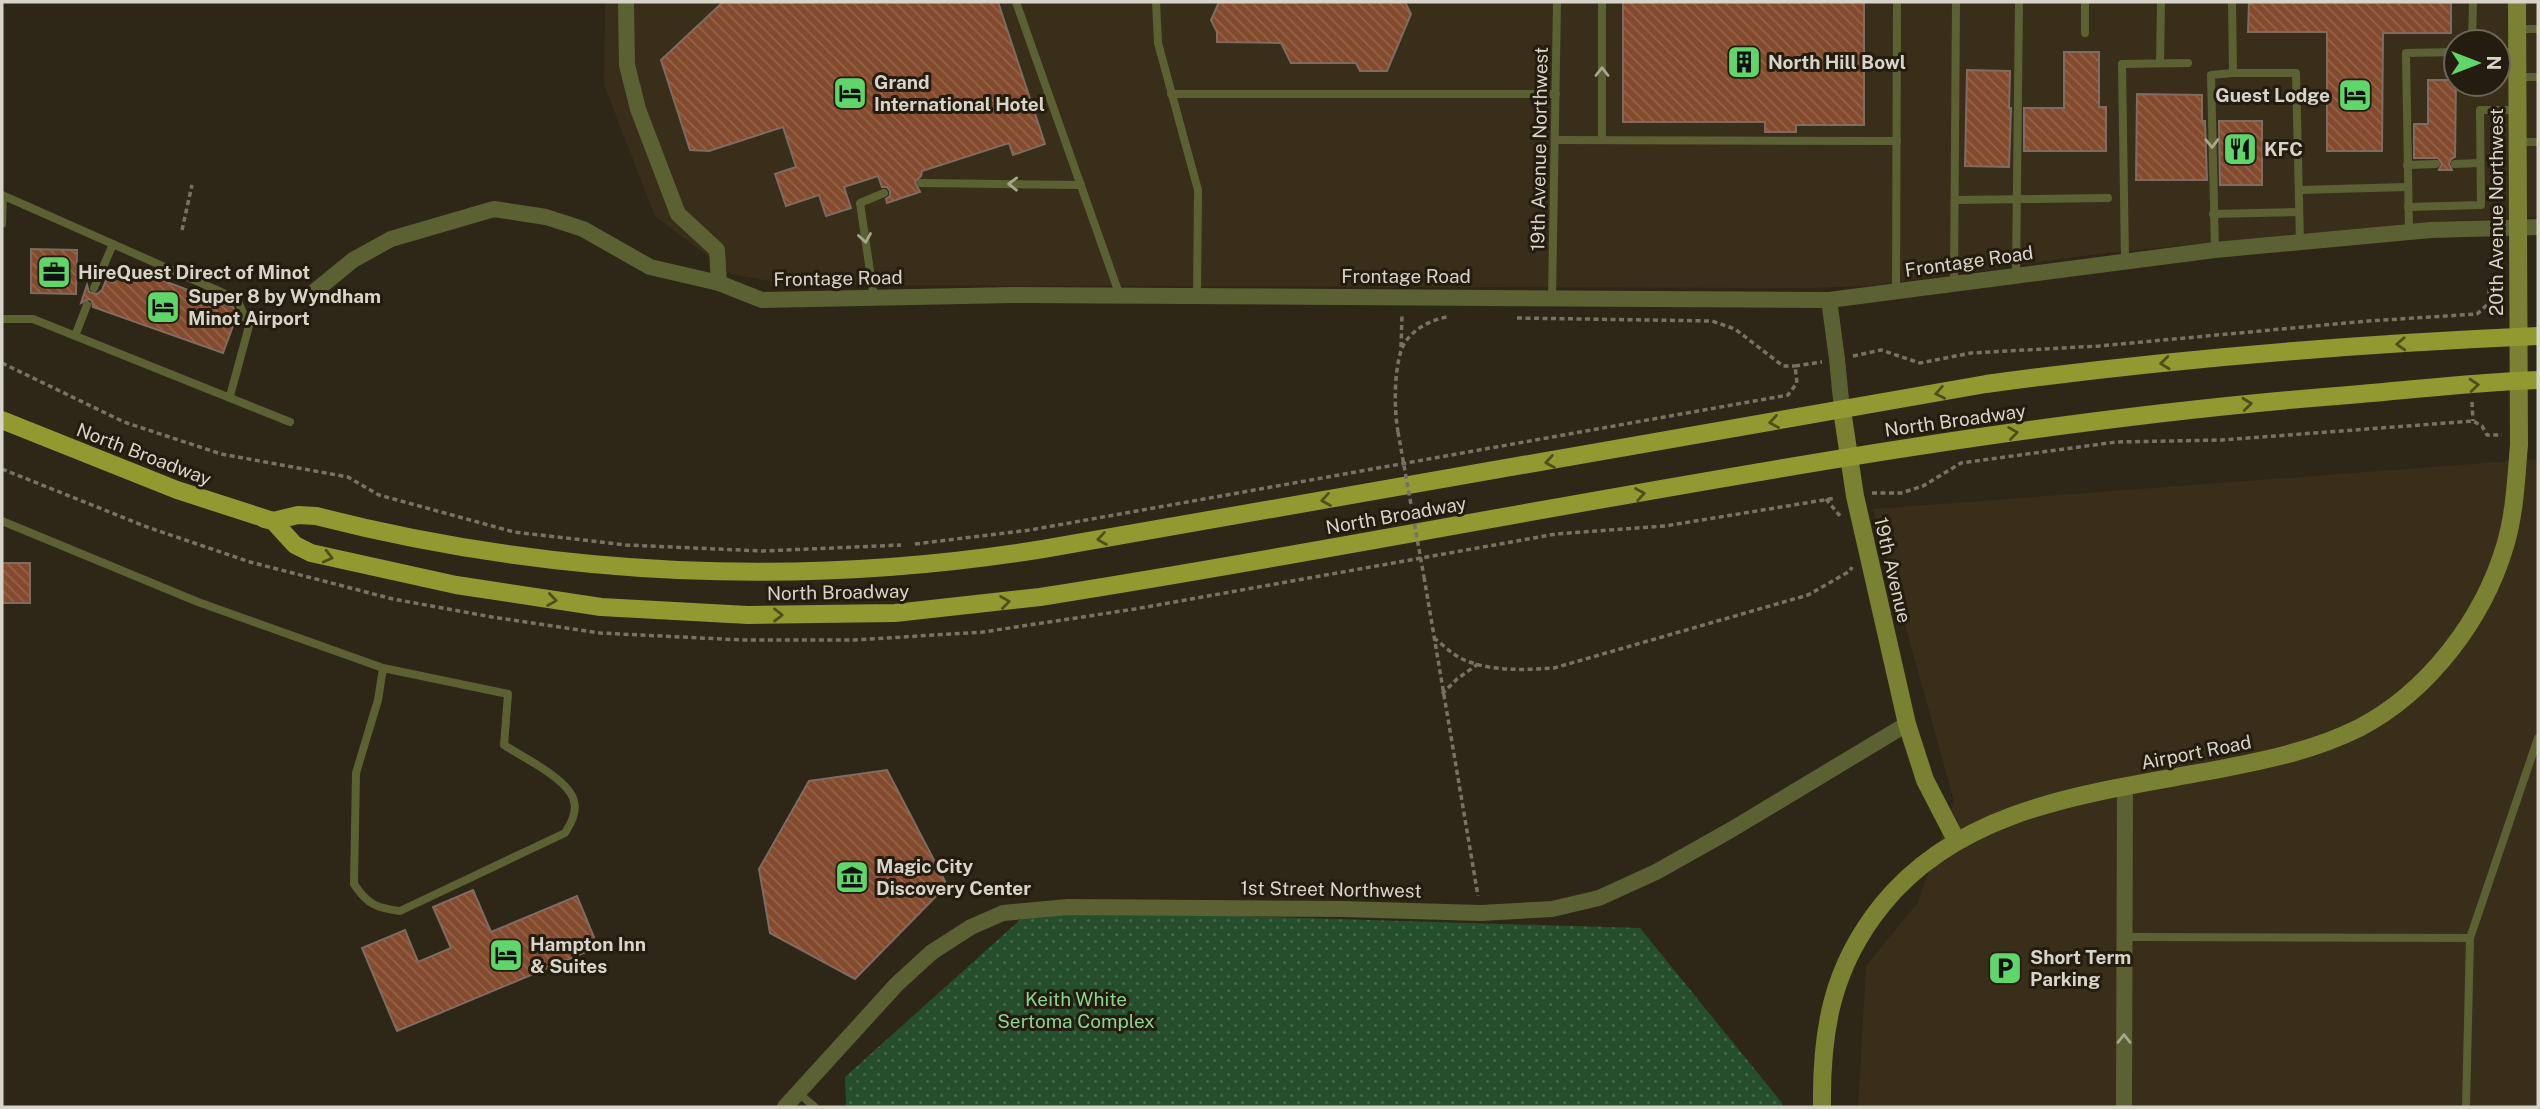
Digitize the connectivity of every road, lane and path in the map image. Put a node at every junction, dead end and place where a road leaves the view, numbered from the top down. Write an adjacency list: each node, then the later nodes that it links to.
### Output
1 (626, 2): 62 (street)
2 (1016, 2): 40 (lane)
3 (1156, 2): 26 (lane)
4 (1557, 2): 27 (lane, 19th Avenue Northwest)
5 (1602, 2): 30 (lane, one-way to 5)
6 (1897, 2): 31 (lane)
7 (1955, 2): 46 (lane)
8 (2019, 2): 47 (lane)
9 (2085, 2): 17 (lane)
10 (2161, 2): 22 (lane)
11 (2232, 2): 23 (lane)
12 (2473, 2): 14 (lane)
13 (2516, 2): 15 (street, 20th Avenue Northwest)
14 (2472, 28)
15 (2516, 29): 16 (lane); 19 (street, 20th Avenue Northwest)
16 (2538, 29)
17 (2085, 33)
18 (2512, 51): 19 (lane)
19 (2516, 51): 24 (street, 20th Avenue Northwest)
20 (2442, 52): 37 (lane)
21 (2188, 62): 22 (lane)
22 (2160, 63): 59 (lane)
23 (2233, 73): 42 (lane); 50 (lane, one-way to 50)
24 (2516, 77): 25 (lane); 28 (street, 20th Avenue Northwest)
25 (2538, 77)
26 (1171, 94): 27 (lane); 68 (lane)
27 (1556, 94): 29 (lane, 19th Avenue Northwest)
28 (2516, 110): 32 (street, 20th Avenue Northwest); 34 (lane)
29 (1555, 140): 30 (lane); 71 (lane, 19th Avenue Northwest)
30 (1602, 140): 31 (lane)
31 (1897, 141): 65 (lane)
32 (2516, 142): 33 (lane); 53 (street, 20th Avenue Northwest)
33 (2538, 142)
34 (2480, 163): 36 (lane); 48 (lane)
35 (2436, 164): 37 (lane)
36 (2455, 164)
37 (2407, 165): 41 (lane)
38 (921, 183): 40 (lane, one-way to 38)
39 (192, 185): 54 (path)
40 (1081, 185): 67 (lane)
41 (2407, 187): 42 (lane); 48 (lane)
42 (2299, 190): 49 (lane)
43 (884, 193): 70 (lane, one-way to 70)
44 (3, 195): 51 (lane); 57 (lane)
45 (2108, 198): 47 (lane)
46 (1955, 200): 47 (lane); 63 (lane)
47 (2017, 200): 60 (lane)
48 (2408, 207): 55 (lane)
49 (2299, 212): 50 (lane); 56 (lane)
50 (2213, 214): 58 (lane)
51 (2, 224)
52 (2538, 227): 53 (street, Frontage Road)
53 (2517, 228): 55 (street, Frontage Road); 61 (street, 20th Avenue Northwest)
54 (181, 230)
55 (2409, 232): 56 (street, Frontage Road)
56 (2300, 242): 58 (street, Frontage Road)
57 (113, 244): 64 (lane); 86 (lane)
58 (2216, 250): 59 (street, Frontage Road)
59 (2125, 262): 60 (street, Frontage Road)
60 (2016, 276): 63 (street, Frontage Road)
61 (2517, 280): 79 (street, 20th Avenue Northwest); 81 (path)
62 (719, 283): 66 (street, Frontage Road); 70 (street, Frontage Road)
63 (1954, 285): 65 (street, Frontage Road)
64 (94, 288)
65 (1896, 292): 72 (street, Frontage Road)
66 (309, 296)
67 (1120, 296): 68 (street, Frontage Road); 70 (street, Frontage Road)
68 (1197, 296): 69 (street, Frontage Road)
69 (1403, 297): 71 (street, Frontage Road); 80 (path)
70 (874, 298)
71 (1552, 298): 72 (street, Frontage Road)
72 (1829, 300): 81 (street, 19th Avenue)
73 (87, 305): 77 (lane)
74 (1457, 317): 80 (path)
75 (1511, 318): 83 (path)
76 (2, 319): 77 (lane)
77 (75, 336): 86 (lane)
78 (2538, 336): 79 (main road, North Broadway)
79 (2518, 337): 85 (street, 20th Avenue Northwest); 87 (main road, North Broadway, one-way to 87)
80 (1401, 349): 96 (path, bridge)
81 (1838, 359): 83 (path); 87 (street, 19th Avenue)
82 (2, 363): 83 (path)
83 (1796, 366)
84 (2538, 380): 85 (main road, North Broadway)
85 (2519, 381): 90 (main road, North Broadway, one-way to 85); 102 (street, Airport Road)
86 (230, 396): 89 (lane)
87 (1842, 410): 90 (street, 19th Avenue); 94 (main road, North Broadway, one-way to 94)
88 (2, 420): 94 (main road, North Broadway)
89 (290, 422)
90 (1848, 457): 94 (main road, North Broadway, one-way to 90); 100 (street, 19th Avenue)
91 (1826, 499): 92 (path)
92 (1843, 520)
93 (2, 521): 98 (lane)
94 (273, 522)
95 (1853, 562): 97 (path)
96 (1434, 638): 97 (path); 99 (path)
97 (1478, 664): 99 (path)
98 (383, 668): 98 (lane)
99 (1442, 694): 104 (path)
100 (1907, 724): 103 (street, 19th Avenue); 104 (street, 1st Street Northwest)
101 (2538, 738): 106 (lane)
102 (2125, 787): 103 (street, Airport Road); 105 (street)
103 (1956, 840): 110 (street, Airport Road)
104 (1481, 914): 107 (street, 1st Street Northwest)
105 (2124, 937): 106 (lane); 111 (street, one-way to 105)
106 (2470, 938): 112 (lane)
107 (797, 1092): 108 (street, 1st Street Northwest); 109 (lane)
108 (785, 1107)
109 (815, 1107)
110 (1822, 1107)
111 (2124, 1107)
112 (2466, 1107)

